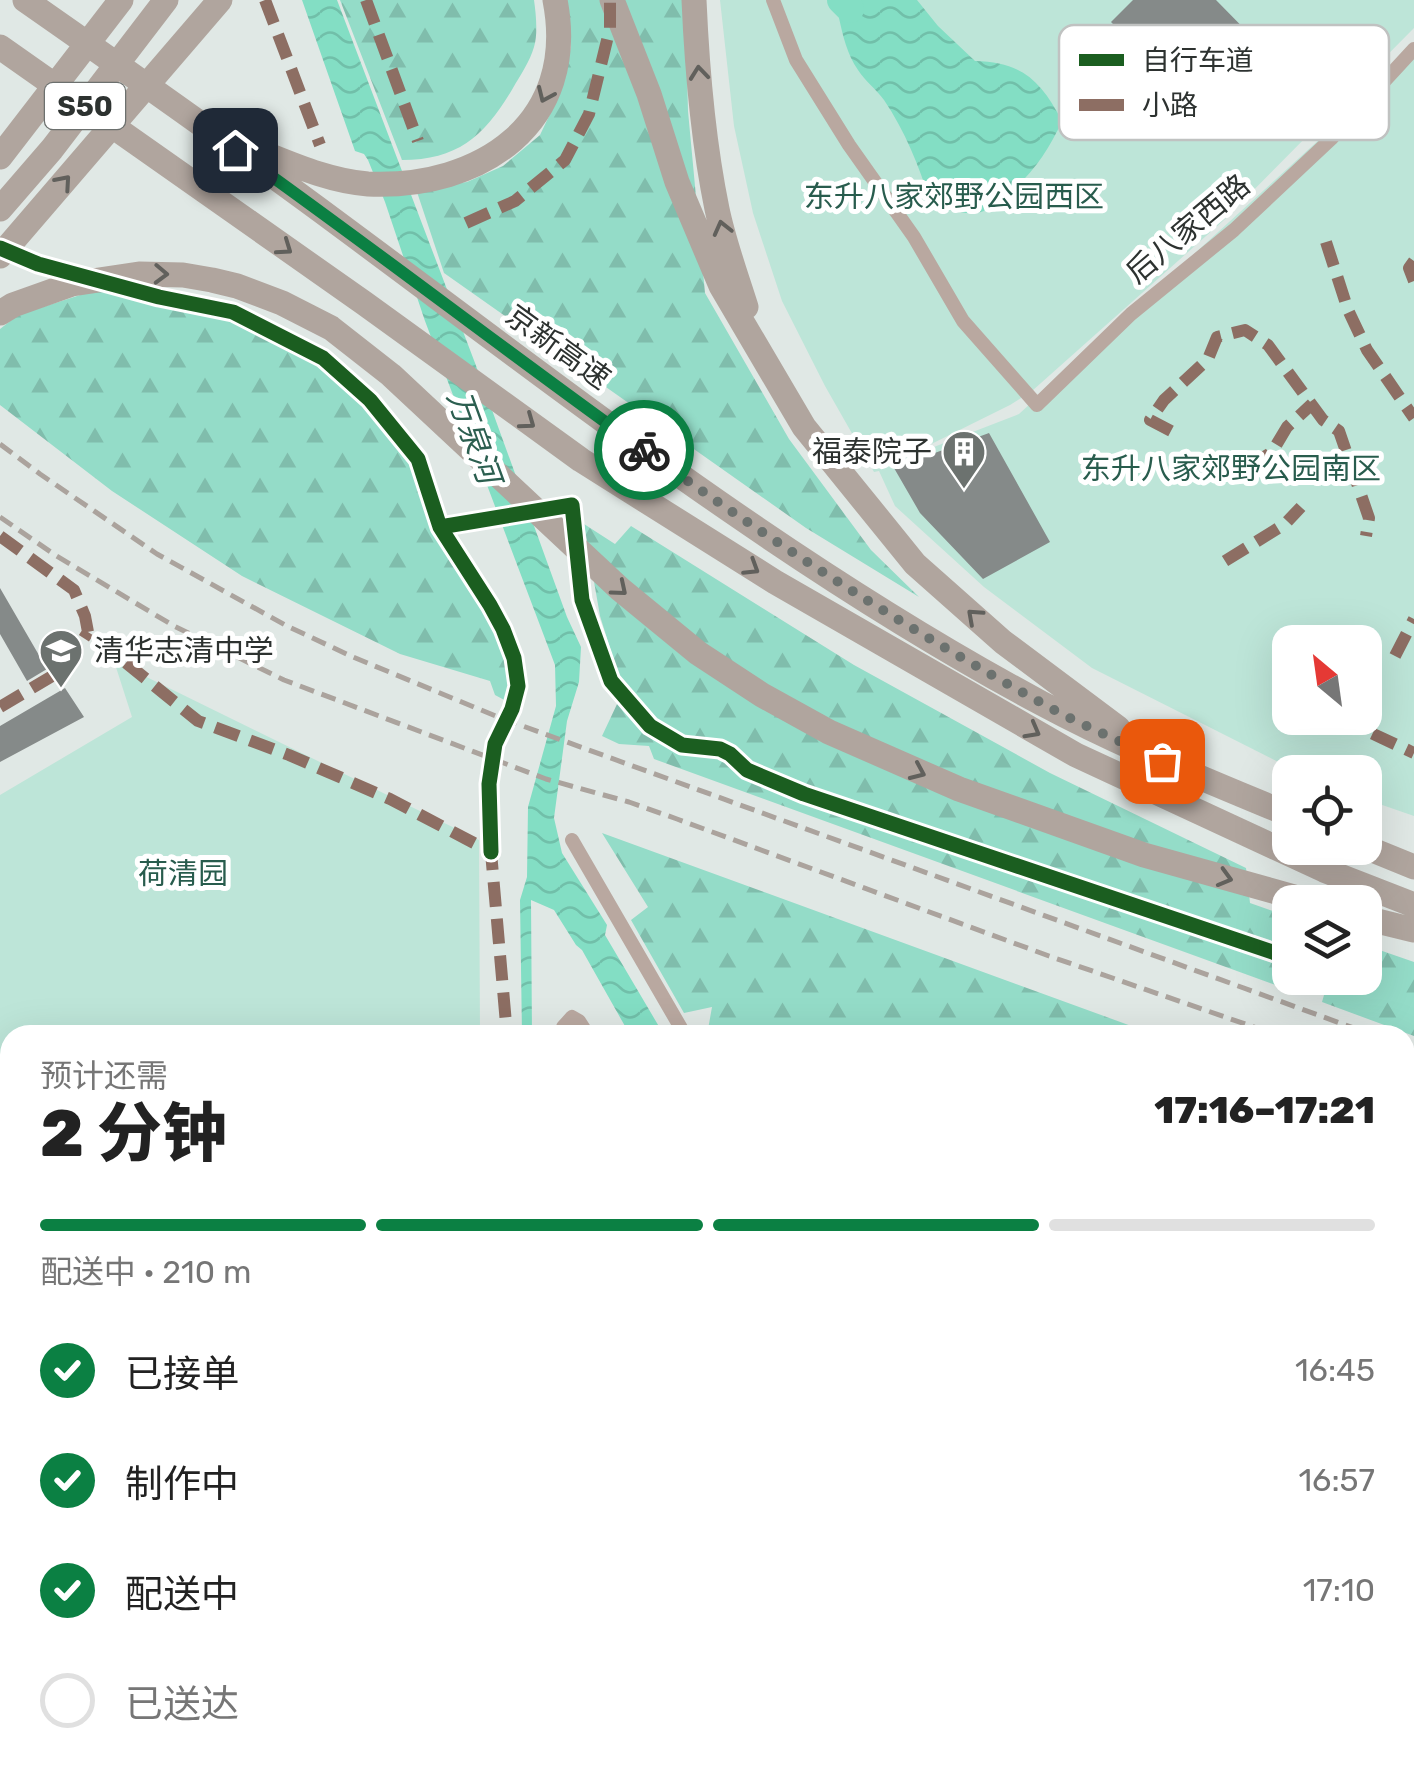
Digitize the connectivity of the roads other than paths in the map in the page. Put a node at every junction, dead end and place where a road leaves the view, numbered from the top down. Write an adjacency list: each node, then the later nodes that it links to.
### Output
1 (121, 0): 14 (highway, S50)
2 (166, 0): 15 (highway, S50)
3 (220, 0): 16 (highway, one-way to 3)
4 (555, 0): 12 (highway, one-way to 12)
5 (612, 0): 18 (highway)
6 (694, 0): 18 (highway, one-way to 6)
7 (773, 0): 13 (street, 后八家西路)
8 (32, 5): 12 (highway, 京新高速)
9 (2, 49): 25 (highway, one-way to 25)
10 (1414, 49): 11 (street, 后八家西路)
11 (1389, 76)
12 (210, 133): 19 (highway, 京新高速)
13 (1331, 140)
14 (0, 157)
15 (0, 209)
16 (0, 256)
17 (0, 313): 24 (highway, one-way to 24)
18 (762, 354): 19 (highway, one-way to 18)
19 (1162, 761): 20 (highway, 京新高速)
20 (1272, 807)
21 (572, 840): 28 (street)
22 (1382, 854): 23 (highway)
23 (1414, 868)
24 (1272, 891)
25 (1414, 904)
26 (1382, 922): 27 (highway)
27 (1414, 930)
28 (680, 1025)

